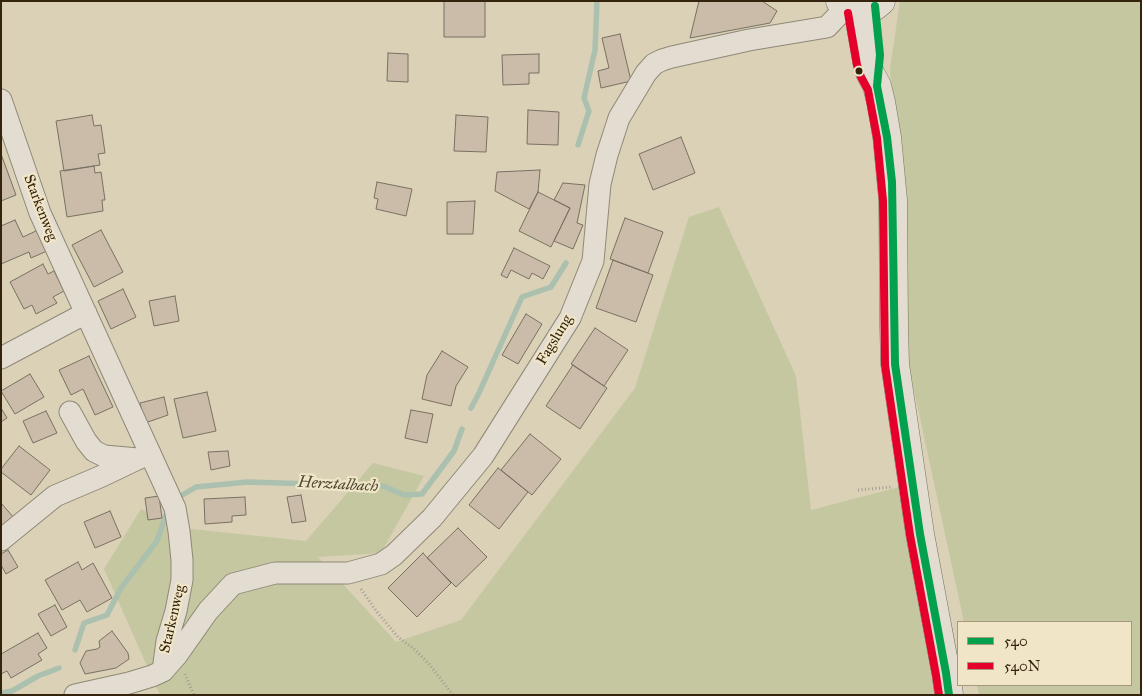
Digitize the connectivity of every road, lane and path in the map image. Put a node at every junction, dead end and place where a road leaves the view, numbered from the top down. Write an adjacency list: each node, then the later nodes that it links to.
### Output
1 (860, 5): 7 (main road); 10 (street, Fagslung)
2 (1, 100): 3 (street, Starkenweg)
3 (86, 313): 4 (street); 6 (street, Starkenweg)
4 (4, 354)
5 (70, 412): 6 (street)
6 (144, 456): 9 (street); 12 (street, Starkenweg)
7 (911, 475): 8 (path); 15 (main road)
8 (858, 490)
9 (1, 540)
10 (348, 573): 11 (street, Fagslung); 14 (path)
11 (208, 612): 12 (street, Starkenweg)
12 (162, 671): 13 (street, Starkenweg)
13 (75, 695)
14 (453, 695)
15 (948, 695)

